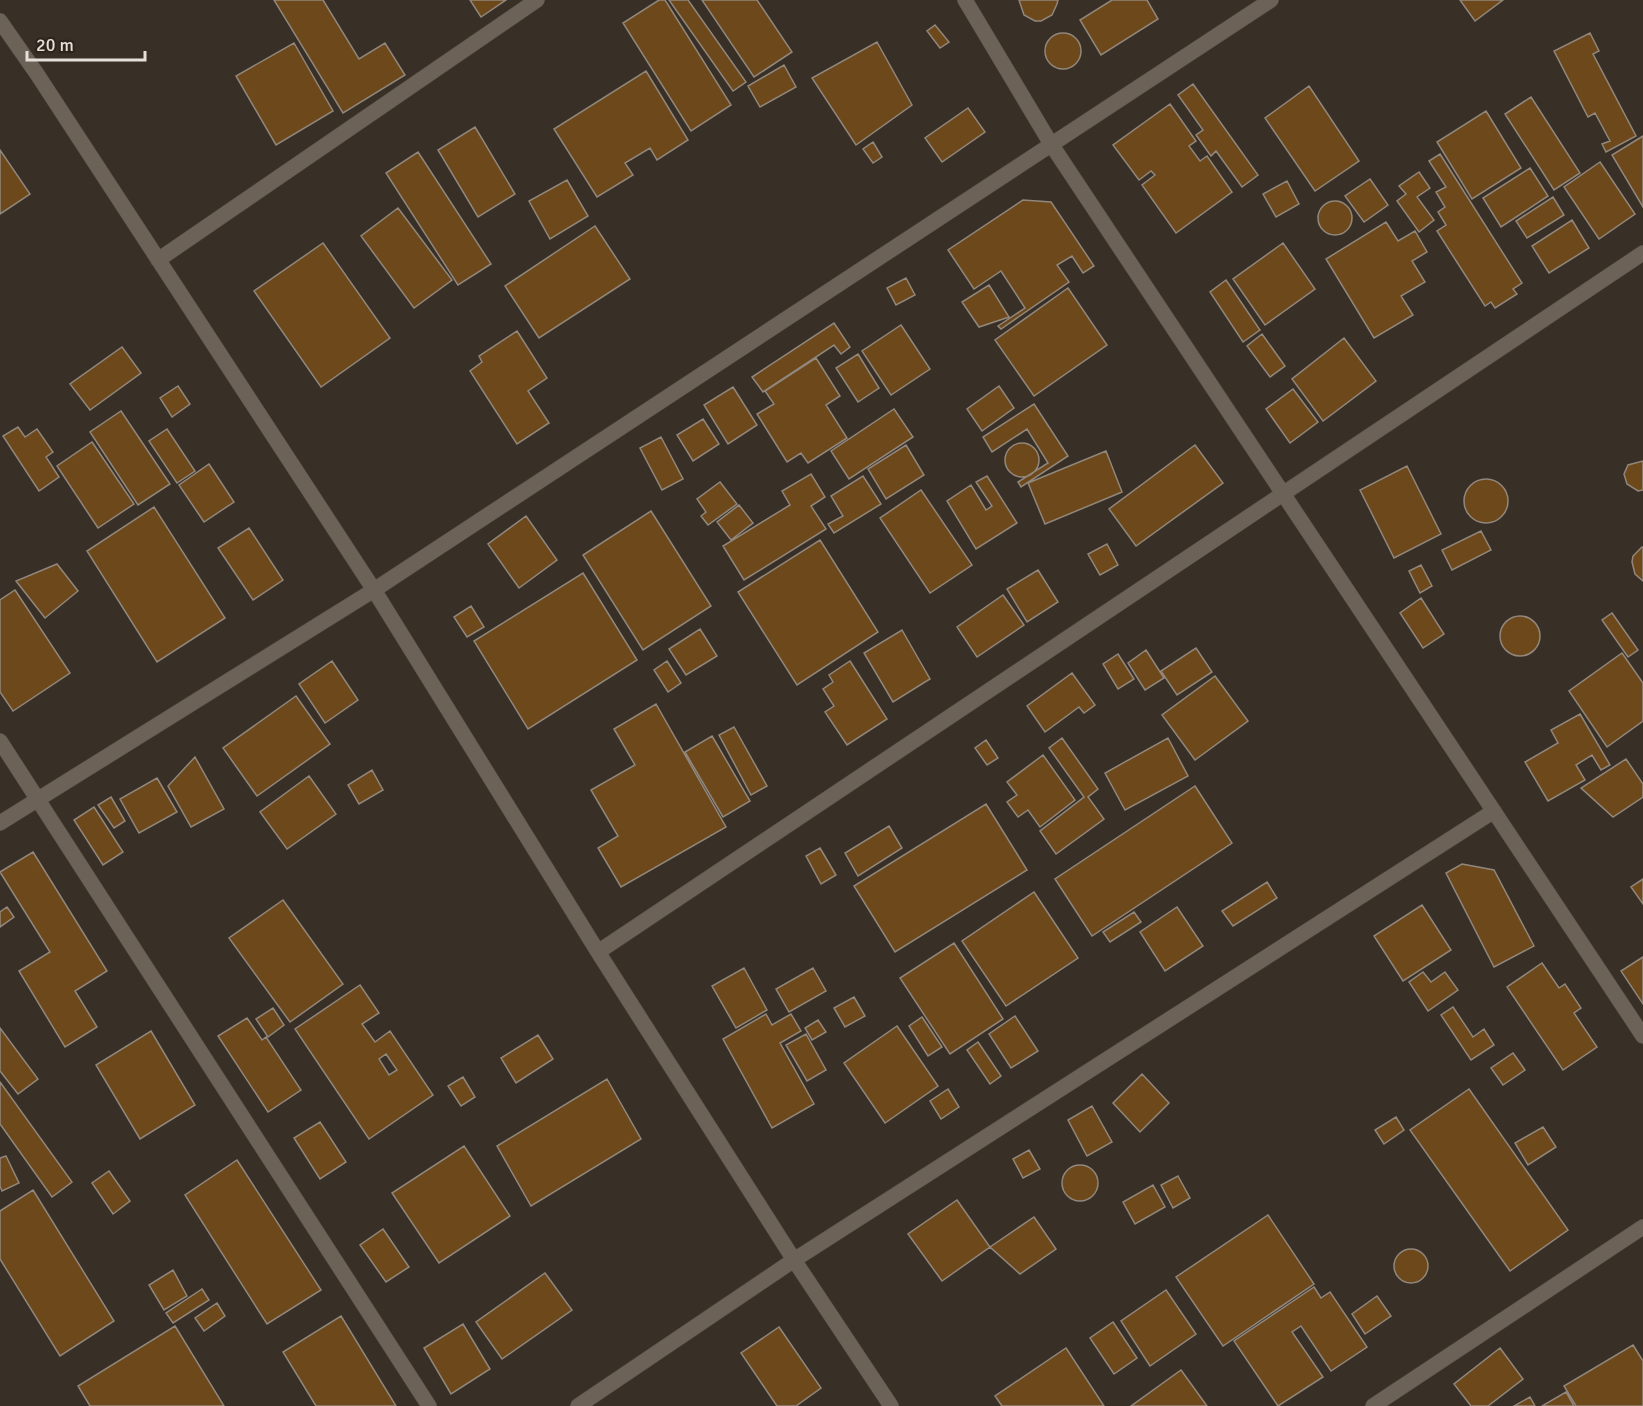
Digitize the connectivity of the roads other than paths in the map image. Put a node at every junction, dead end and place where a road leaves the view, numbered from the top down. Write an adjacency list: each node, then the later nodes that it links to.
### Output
1 (537, 0): 7 (street)
2 (965, 0): 5 (street)
3 (1271, 0): 5 (street)
4 (0, 21): 7 (street)
5 (1051, 144): 8 (street); 9 (street)
6 (1643, 253): 8 (street)
7 (158, 260): 9 (street)
8 (1282, 494): 12 (street); 14 (street)
9 (374, 590): 11 (street); 14 (street)
10 (0, 741): 11 (street)
11 (37, 799): 13 (street); 18 (street)
12 (1494, 811): 15 (street); 17 (street)
13 (0, 823)
14 (598, 952): 17 (street)
15 (1643, 1036)
16 (1643, 1227): 21 (street)
17 (794, 1260): 19 (street); 20 (street)
18 (429, 1406)
19 (578, 1406)
20 (891, 1406)
21 (1373, 1406)

